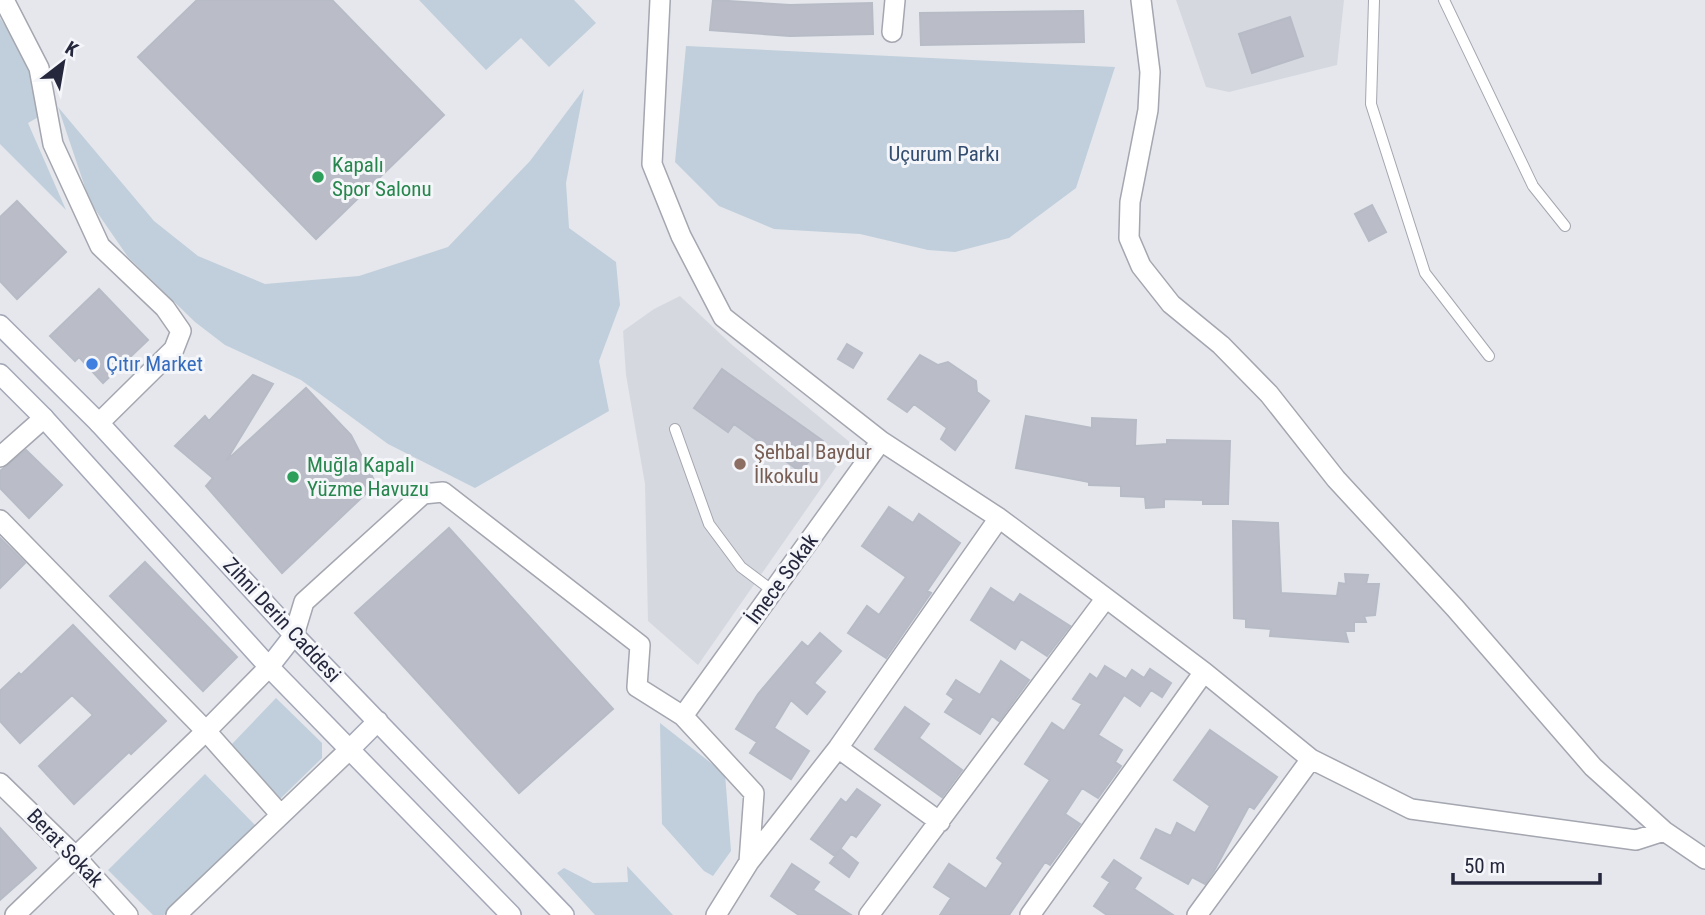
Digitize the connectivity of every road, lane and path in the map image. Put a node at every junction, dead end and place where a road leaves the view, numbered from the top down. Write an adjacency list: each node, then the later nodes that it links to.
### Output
1 (4, 0): 13 (street)
2 (660, 0): 15 (street)
3 (895, 0): 7 (street)
4 (1141, 0): 33 (street)
5 (1374, 0): 10 (lane)
6 (1444, 0): 8 (lane)
7 (892, 32)
8 (1565, 226)
9 (0, 325): 13 (street, Zihni Derin Caddesi)
10 (1489, 356)
11 (0, 374): 12 (street, Zihni Derin Caddesi)
12 (44, 418): 16 (street); 22 (street, Zihni Derin Caddesi)
13 (99, 423): 21 (street, Zihni Derin Caddesi)
14 (675, 429): 19 (lane)
15 (881, 441): 17 (street); 19 (street, İmece Sokak)
16 (0, 457)
17 (999, 518): 20 (street); 27 (street)
18 (0, 520): 26 (street)
19 (773, 591): 24 (street, İmece Sokak)
20 (1106, 598): 23 (street); 32 (street)
21 (294, 635): 22 (street); 24 (street); 25 (street, Zihni Derin Caddesi)
22 (269, 667): 26 (street); 28 (street, Zihni Derin Caddesi)
23 (1204, 672): 29 (street); 44 (street)
24 (683, 716): 36 (street)
25 (378, 721): 28 (street); 41 (street, Zihni Derin Caddesi)
26 (206, 731): 31 (street); 34 (street)
27 (838, 748): 32 (street); 36 (street)
28 (351, 749): 31 (street); 40 (street, Zihni Derin Caddesi)
29 (1311, 760): 33 (street); 45 (street)
30 (0, 783): 34 (street, Berat Sokak)
31 (280, 814): 39 (street)
32 (940, 822): 43 (street)
33 (1664, 831): 35 (street)
34 (75, 856): 37 (street); 38 (street, Berat Sokak)
35 (1705, 859)
36 (748, 862): 42 (street)
37 (15, 915)
38 (128, 915)
39 (176, 915)
40 (511, 915)
41 (564, 915)
42 (716, 915)
43 (869, 915)
44 (1030, 915)
45 (1197, 915)

